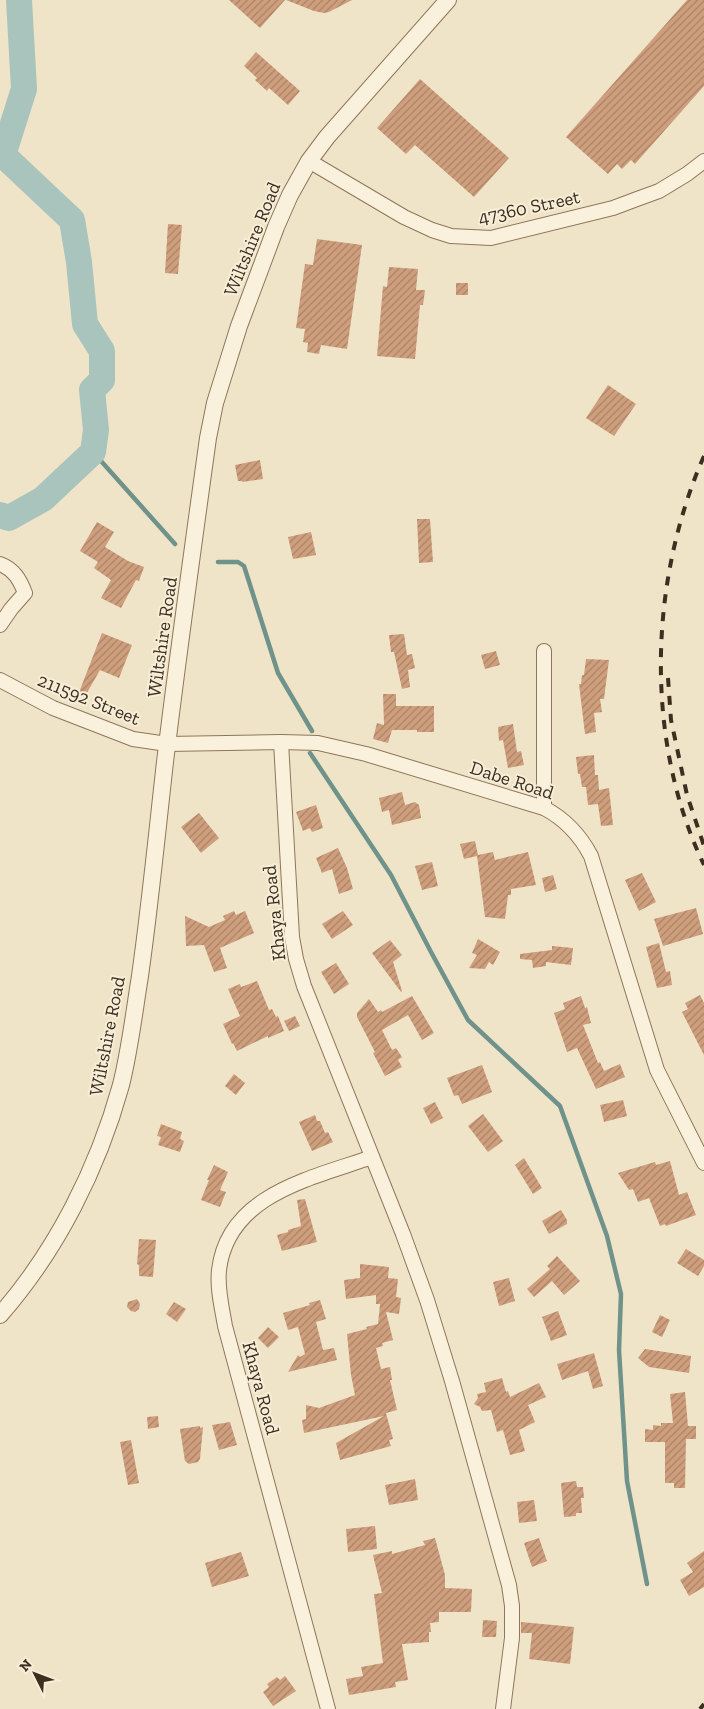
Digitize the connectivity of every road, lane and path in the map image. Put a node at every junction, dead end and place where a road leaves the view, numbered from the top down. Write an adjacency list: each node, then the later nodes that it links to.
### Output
1 (448, 0): 2 (street, Wiltshire Road)
2 (309, 161): 3 (street, 47360 Street); 9 (street, Wiltshire Road)
3 (704, 161)
4 (0, 564): 5 (street)
5 (0, 625)
6 (544, 651): 10 (street)
7 (0, 680): 9 (street, 211592 Street)
8 (281, 742): 9 (street, Dabe Road); 10 (street, Dabe Road); 11 (street, Khaya Road)
9 (167, 744): 13 (street, Wiltshire Road)
10 (544, 808): 12 (street, Dabe Road)
11 (372, 1157): 14 (street, Khaya Road); 15 (street, Khaya Road)
12 (704, 1164)
13 (0, 1315)
14 (328, 1709)
15 (503, 1709)

